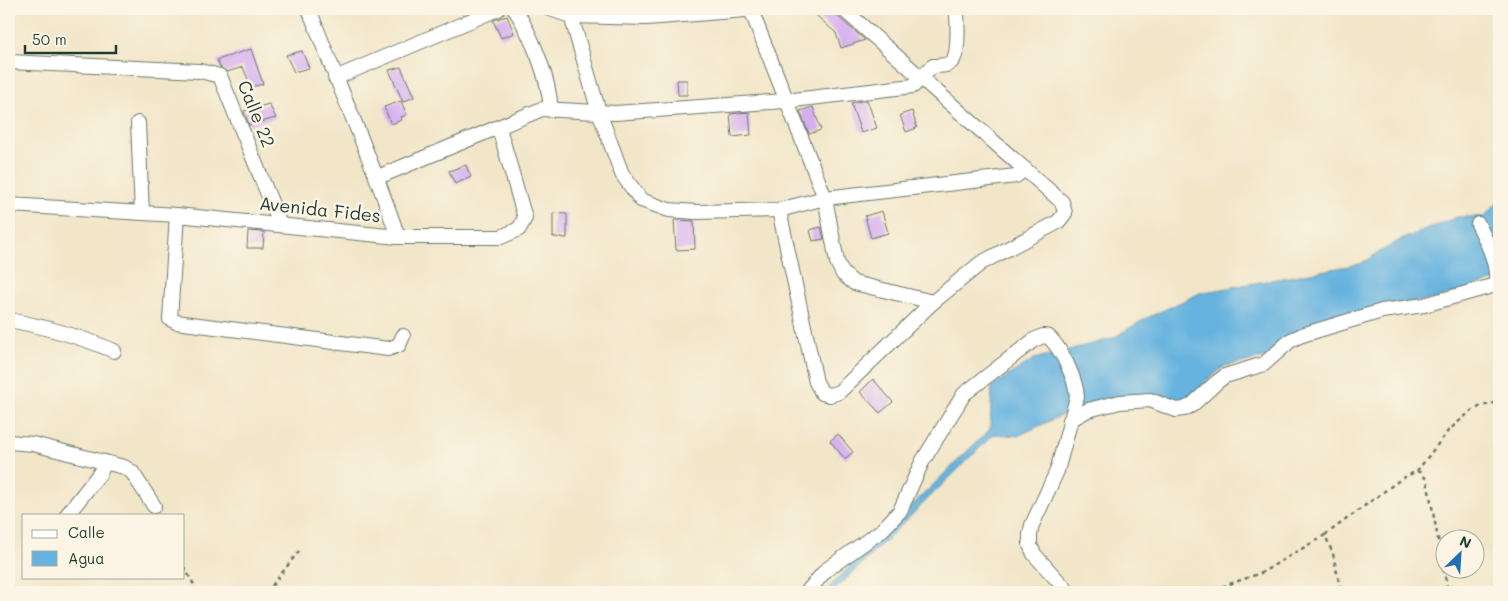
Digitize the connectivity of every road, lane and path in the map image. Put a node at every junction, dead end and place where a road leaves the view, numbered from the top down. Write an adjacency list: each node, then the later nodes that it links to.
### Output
1 (309, 9): 11 (street)
2 (498, 9): 11 (street)
3 (515, 9): 14 (street)
4 (550, 9): 8 (street)
5 (754, 9): 9 (street); 13 (street)
6 (843, 9): 12 (street)
7 (957, 9): 12 (street)
8 (570, 13): 9 (street); 15 (street)
9 (589, 13)
10 (9, 62): 25 (street, Calle 22)
11 (335, 78): 19 (street)
12 (921, 79): 13 (street); 18 (street)
13 (785, 101): 15 (street); 20 (street)
14 (552, 110): 15 (street); 17 (street)
15 (599, 112): 22 (street)
16 (138, 123): 23 (street)
17 (499, 128): 19 (street); 27 (street, Avenida Fides)
18 (1025, 169): 20 (street); 28 (street)
19 (378, 176): 27 (street)
20 (825, 198): 22 (street); 28 (street)
21 (9, 205): 23 (street, Avenida Fides)
22 (779, 210): 28 (street)
23 (142, 213): 24 (street, Avenida Fides)
24 (177, 215): 25 (street, Avenida Fides); 30 (street)
25 (280, 224): 27 (street, Avenida Fides)
26 (1478, 224): 33 (street)
27 (398, 237)
28 (933, 302)
29 (9, 320): 31 (street)
30 (403, 336)
31 (114, 350)
32 (1499, 402): 36 (path)
33 (1070, 420): 44 (street); 45 (street)
34 (9, 442): 35 (street)
35 (105, 462): 37 (street); 38 (street)
36 (1417, 471): 39 (path); 48 (path)
37 (154, 506)
38 (68, 514)
39 (1325, 535): 46 (path); 47 (path)
40 (299, 551): 43 (path)
41 (185, 569): 42 (path)
42 (198, 592)
43 (268, 592)
44 (807, 592)
45 (1068, 592)
46 (1208, 592)
47 (1341, 592)
48 (1448, 592)

